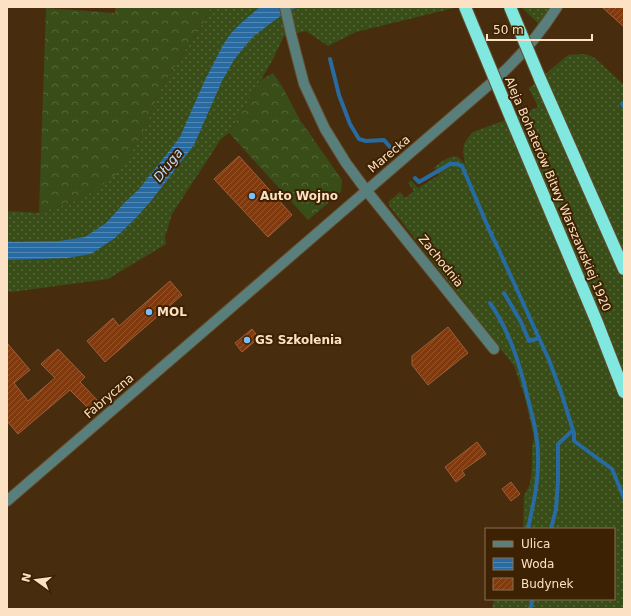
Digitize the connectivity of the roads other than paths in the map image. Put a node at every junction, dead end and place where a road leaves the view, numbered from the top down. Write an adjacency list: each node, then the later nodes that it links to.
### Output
1 (285, 7): 5 (street, Zachodnia)
2 (465, 7): 9 (highway, Aleja Bohaterów Bitwy Warszawskiej 1920, bridge)
3 (510, 7): 6 (highway, bridge)
4 (557, 7): 5 (street, Marecka)
5 (366, 190): 7 (street, Marecka); 8 (street, Zachodnia)
6 (624, 269)
7 (228, 310): 10 (street, Fabryczna)
8 (494, 349)
9 (624, 392)
10 (7, 501)

